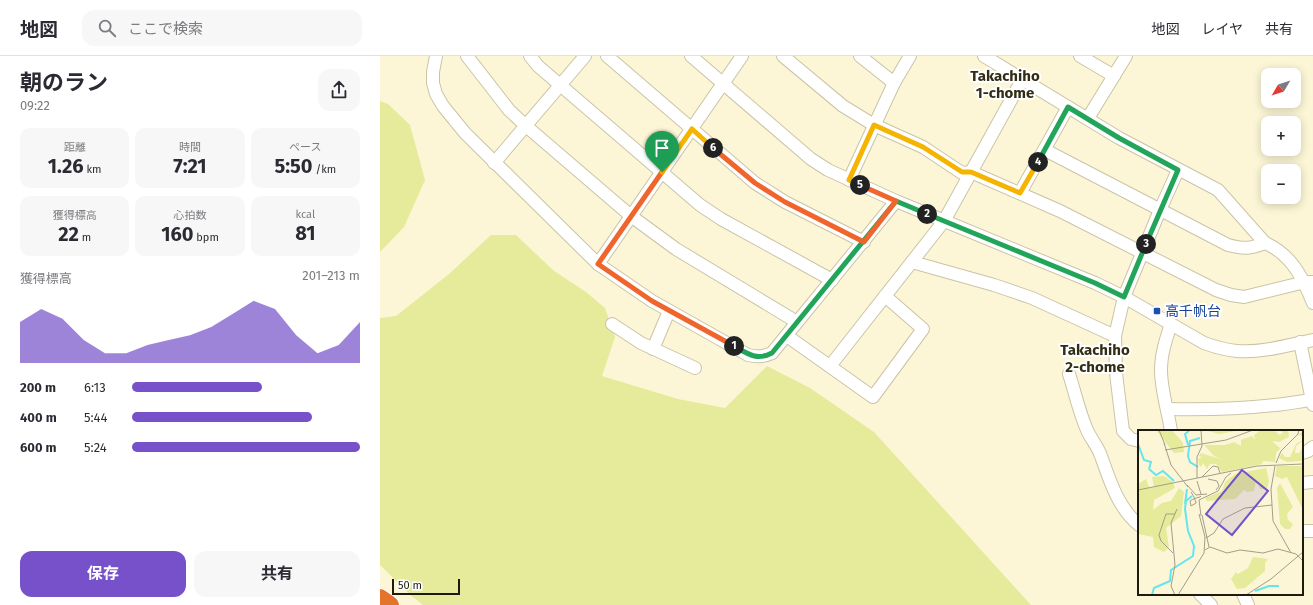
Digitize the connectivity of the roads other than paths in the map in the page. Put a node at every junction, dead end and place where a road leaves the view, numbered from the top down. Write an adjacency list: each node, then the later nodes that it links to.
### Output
1 (436, 56): 25 (street)
2 (467, 56): 22 (street)
3 (530, 56): 18 (street)
4 (585, 56): 18 (street)
5 (607, 56): 23 (street)
6 (691, 56): 17 (street)
7 (742, 56): 17 (street)
8 (782, 56): 21 (street)
9 (860, 56): 16 (street)
10 (910, 56): 16 (street)
11 (984, 56): 15 (street)
12 (1080, 56): 14 (street)
13 (1126, 56): 14 (street)
14 (1114, 76): 20 (street)
15 (1022, 80): 19 (street); 28 (street)
16 (894, 83): 21 (street)
17 (723, 84): 23 (street); 29 (street)
18 (561, 85): 22 (street); 27 (street)
19 (1068, 107): 20 (street); 24 (street)
20 (1088, 118): 26 (street)
21 (874, 125): 28 (street); 29 (street)
22 (526, 126): 25 (street); 33 (street)
23 (692, 129): 27 (street); 35 (street)
24 (1045, 150): 30 (street); 32 (street)
25 (494, 163): 39 (street)
26 (1178, 170): 32 (street); 36 (street)
27 (662, 172): 33 (street); 40 (street)
28 (971, 172): 30 (street); 34 (street)
29 (849, 180): 31 (street)
30 (1020, 193): 37 (street)
31 (896, 201): 34 (street); 35 (street)
32 (1160, 210): 36 (street); 37 (street)
33 (631, 216): 39 (street); 46 (street)
34 (944, 221): 38 (street); 43 (street)
35 (864, 242): 40 (street)
36 (1265, 243): 41 (street)
37 (1143, 253): 41 (street); 43 (street)
38 (912, 262): 42 (street); 50 (street)
39 (598, 264): 45 (street)
40 (832, 280): 46 (street)
41 (1309, 282): 44 (street)
42 (885, 296): 54 (street); 54 (street)
43 (1124, 297): 48 (street); 50 (street)
44 (1313, 303)
45 (669, 311): 49 (street); 53 (street)
46 (797, 322): 49 (street)
47 (612, 324): 53 (street)
48 (1171, 324): 52 (street); 58 (street)
49 (787, 336): 54 (street)
50 (1115, 336): 60 (street)
51 (1313, 340): 52 (street)
52 (1300, 342): 57 (street)
53 (653, 348): 55 (street)
54 (830, 366)
55 (695, 368)
56 (1069, 374): 65 (street)
57 (1312, 401): 58 (street)
58 (1168, 409): 59 (street)
59 (1171, 430)
60 (1138, 441)
61 (1313, 448): 62 (street)
62 (1303, 453)
63 (1313, 482): 64 (street)
64 (1303, 483)
65 (1138, 524)
66 (1201, 595): 70 (street)
67 (1243, 595): 71 (street)
68 (380, 598): 69 (highway)
69 (390, 605)
70 (1211, 605)
71 (1248, 605)

